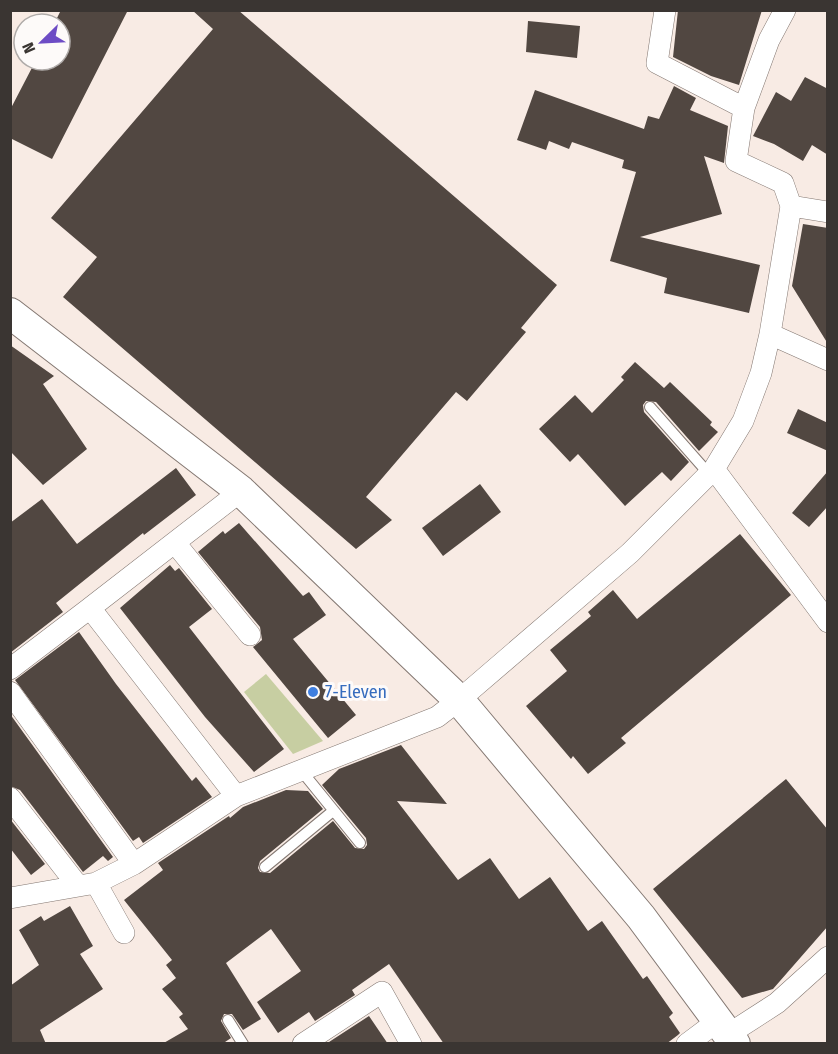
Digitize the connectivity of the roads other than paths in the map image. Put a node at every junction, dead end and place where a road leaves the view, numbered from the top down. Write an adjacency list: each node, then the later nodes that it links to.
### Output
1 (665, 10): 3 (street)
2 (785, 10): 3 (street)
3 (744, 108): 4 (street)
4 (790, 206): 5 (street); 7 (street)
5 (828, 212)
6 (10, 313): 11 (street)
7 (770, 334): 8 (street); 10 (street)
8 (828, 360)
9 (650, 407): 10 (lane)
10 (712, 472): 14 (street); 18 (street)
11 (241, 491): 12 (street); 18 (street)
12 (175, 543): 13 (street); 15 (street)
13 (90, 608): 16 (street); 20 (street)
14 (828, 622)
15 (250, 635)
16 (10, 669)
17 (10, 692): 24 (street)
18 (459, 700): 19 (street); 31 (street)
19 (300, 769): 20 (street); 22 (lane)
20 (236, 796): 24 (street)
21 (10, 798): 26 (street)
22 (333, 811): 23 (lane); 25 (lane)
23 (360, 843)
24 (134, 864): 26 (street)
25 (265, 867)
26 (87, 885): 27 (street); 28 (street)
27 (10, 898)
28 (124, 933)
29 (828, 957): 31 (street)
30 (228, 1020): 32 (lane)
31 (728, 1033): 35 (street)
32 (243, 1044)
33 (303, 1044): 34 (street)
34 (411, 1044)
35 (687, 1044)

